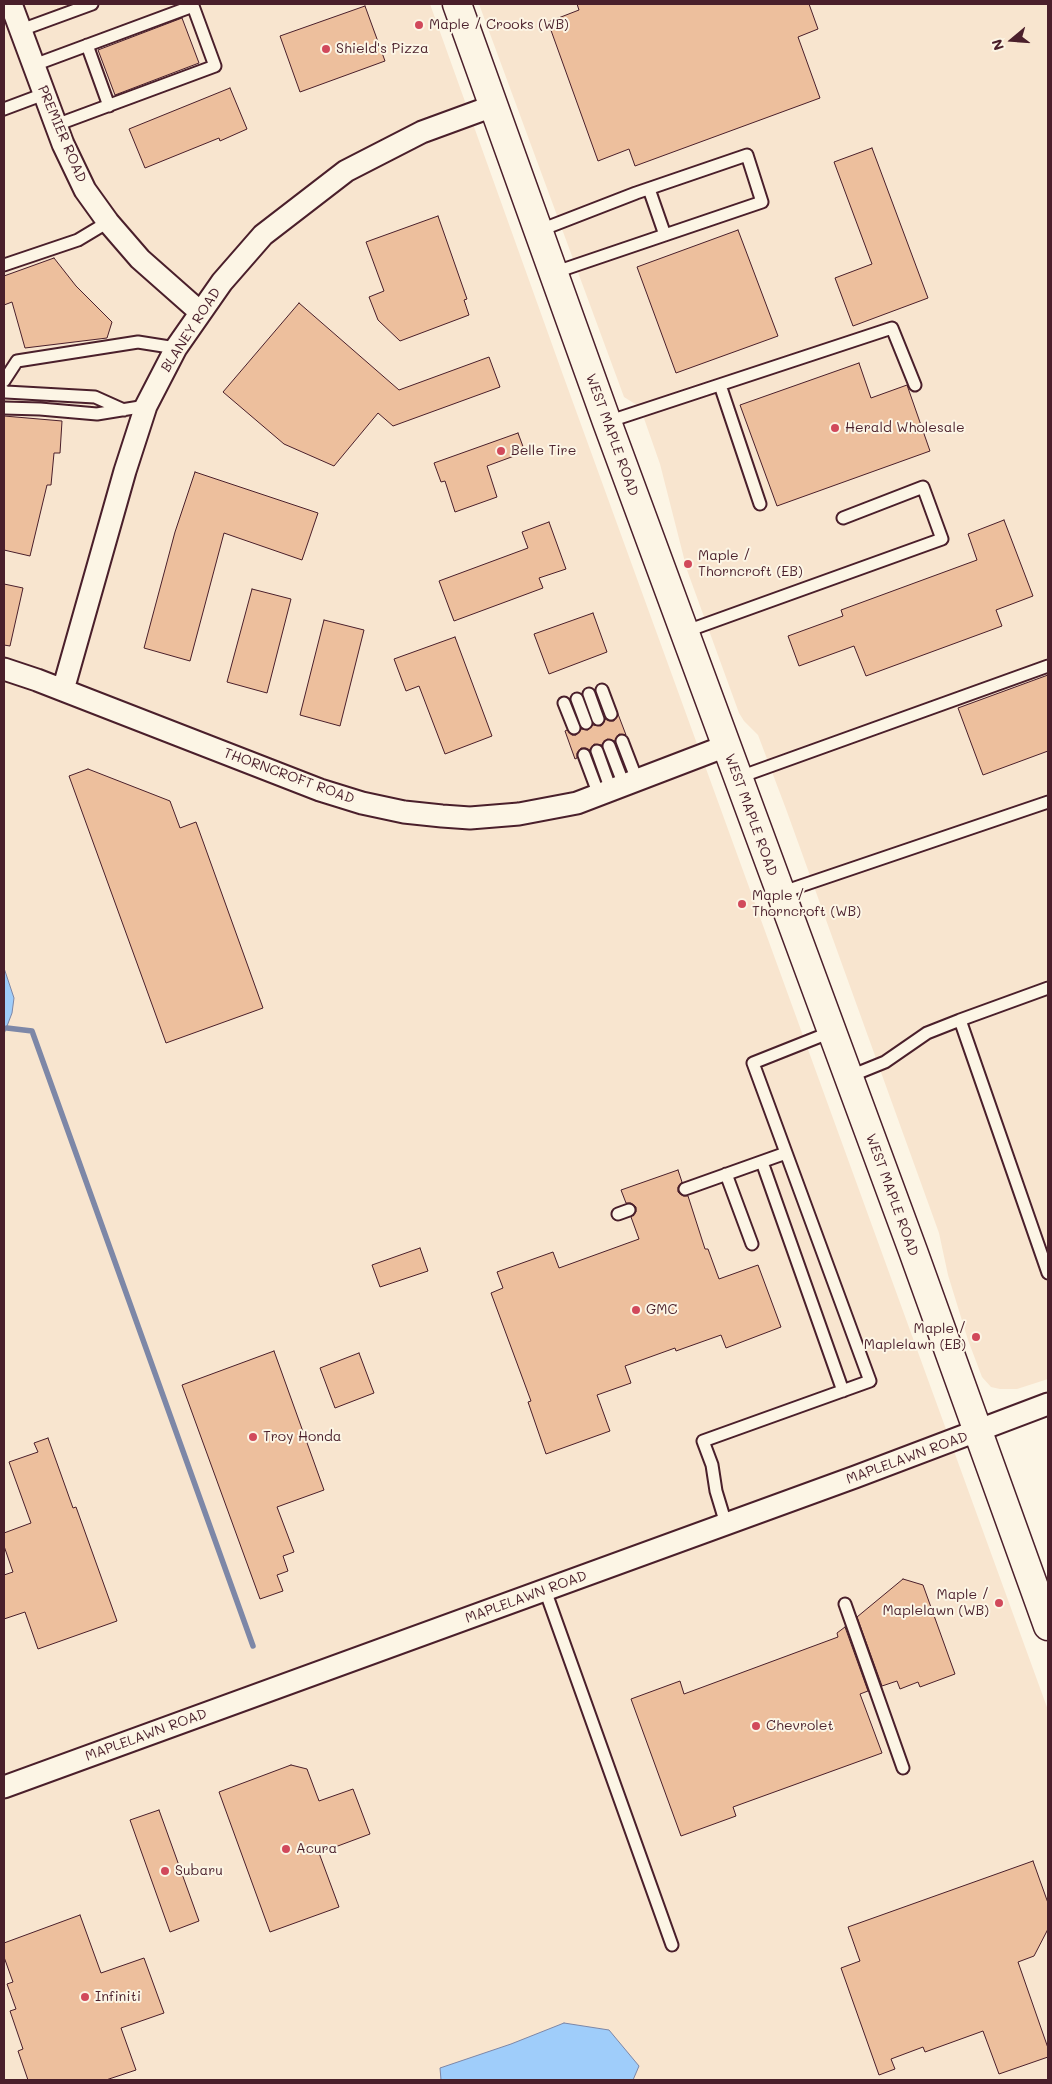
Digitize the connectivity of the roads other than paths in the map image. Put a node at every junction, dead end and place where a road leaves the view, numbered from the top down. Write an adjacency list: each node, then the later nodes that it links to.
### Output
1 (11, 4): 4 (street, PREMIER ROAD)
2 (92, 4): 4 (lane)
3 (457, 4): 9 (main road, WEST MAPLE ROAD)
4 (20, 30): 6 (street, PREMIER ROAD)
5 (87, 45): 6 (lane); 8 (lane); 8 (lane)
6 (34, 65): 7 (street, PREMIER ROAD)
7 (44, 94): 10 (lane); 11 (street, PREMIER ROAD)
8 (109, 106): 11 (lane)
9 (493, 106): 14 (main road, WEST MAPLE ROAD); 18 (street, BLANEY ROAD)
10 (4, 109)
11 (56, 126): 13 (street, PREMIER ROAD)
12 (649, 189): 14 (lane); 15 (lane); 15 (lane)
13 (108, 222): 16 (lane); 18 (street, PREMIER ROAD)
14 (538, 231): 17 (main road, WEST MAPLE ROAD)
15 (665, 235): 17 (lane)
16 (4, 265)
17 (553, 273): 27 (main road, WEST MAPLE ROAD)
18 (200, 312): 19 (street, BLANEY ROAD)
19 (176, 348): 20 (lane); 24 (street, BLANEY ROAD)
20 (4, 381)
21 (720, 385): 22 (lane); 27 (lane); 28 (lane)
22 (915, 385)
23 (4, 391): 26 (lane)
24 (146, 406): 26 (lane); 33 (street, BLANEY ROAD)
25 (4, 408): 26 (lane)
26 (124, 410)
27 (607, 422): 30 (main road, WEST MAPLE ROAD)
28 (760, 504)
29 (844, 518): 30 (lane)
30 (684, 632): 44 (main road, WEST MAPLE ROAD)
31 (1048, 666): 47 (lane)
32 (4, 669): 33 (street, THORNCROFT ROAD)
33 (63, 690): 48 (street, THORNCROFT ROAD)
34 (602, 690): 38 (lane)
35 (589, 694): 39 (lane)
36 (577, 698): 40 (lane)
37 (564, 703): 41 (lane)
38 (611, 714)
39 (598, 718)
40 (586, 723)
41 (574, 728)
42 (622, 741): 48 (lane)
43 (609, 746): 48 (lane)
44 (726, 746): 47 (main road, WEST MAPLE ROAD); 48 (street, THORNCROFT ROAD)
45 (597, 751): 48 (lane)
46 (584, 755): 48 (lane)
47 (737, 778): 50 (main road, WEST MAPLE ROAD)
48 (618, 787)
49 (1048, 802): 50 (lane)
50 (780, 893): 53 (main road, WEST MAPLE ROAD)
51 (1048, 988): 52 (lane)
52 (960, 1020): 54 (lane); 60 (lane)
53 (831, 1032): 54 (main road, WEST MAPLE ROAD); 55 (lane)
54 (848, 1076): 63 (main road, WEST MAPLE ROAD)
55 (786, 1153): 56 (lane); 61 (lane)
56 (762, 1162): 57 (lane); 61 (lane)
57 (726, 1174): 58 (lane); 59 (lane)
58 (685, 1189)
59 (752, 1244)
60 (1048, 1273)
61 (844, 1391): 64 (lane)
62 (1048, 1404): 63 (street, MAPLELAWN ROAD)
63 (977, 1431): 64 (street, MAPLELAWN ROAD); 67 (main road, WEST MAPLE ROAD)
64 (726, 1524): 65 (street, MAPLELAWN ROAD)
65 (545, 1590): 69 (street, MAPLELAWN ROAD); 70 (lane)
66 (845, 1604): 68 (lane)
67 (1048, 1626)
68 (903, 1768)
69 (4, 1787)
70 (672, 1946)

